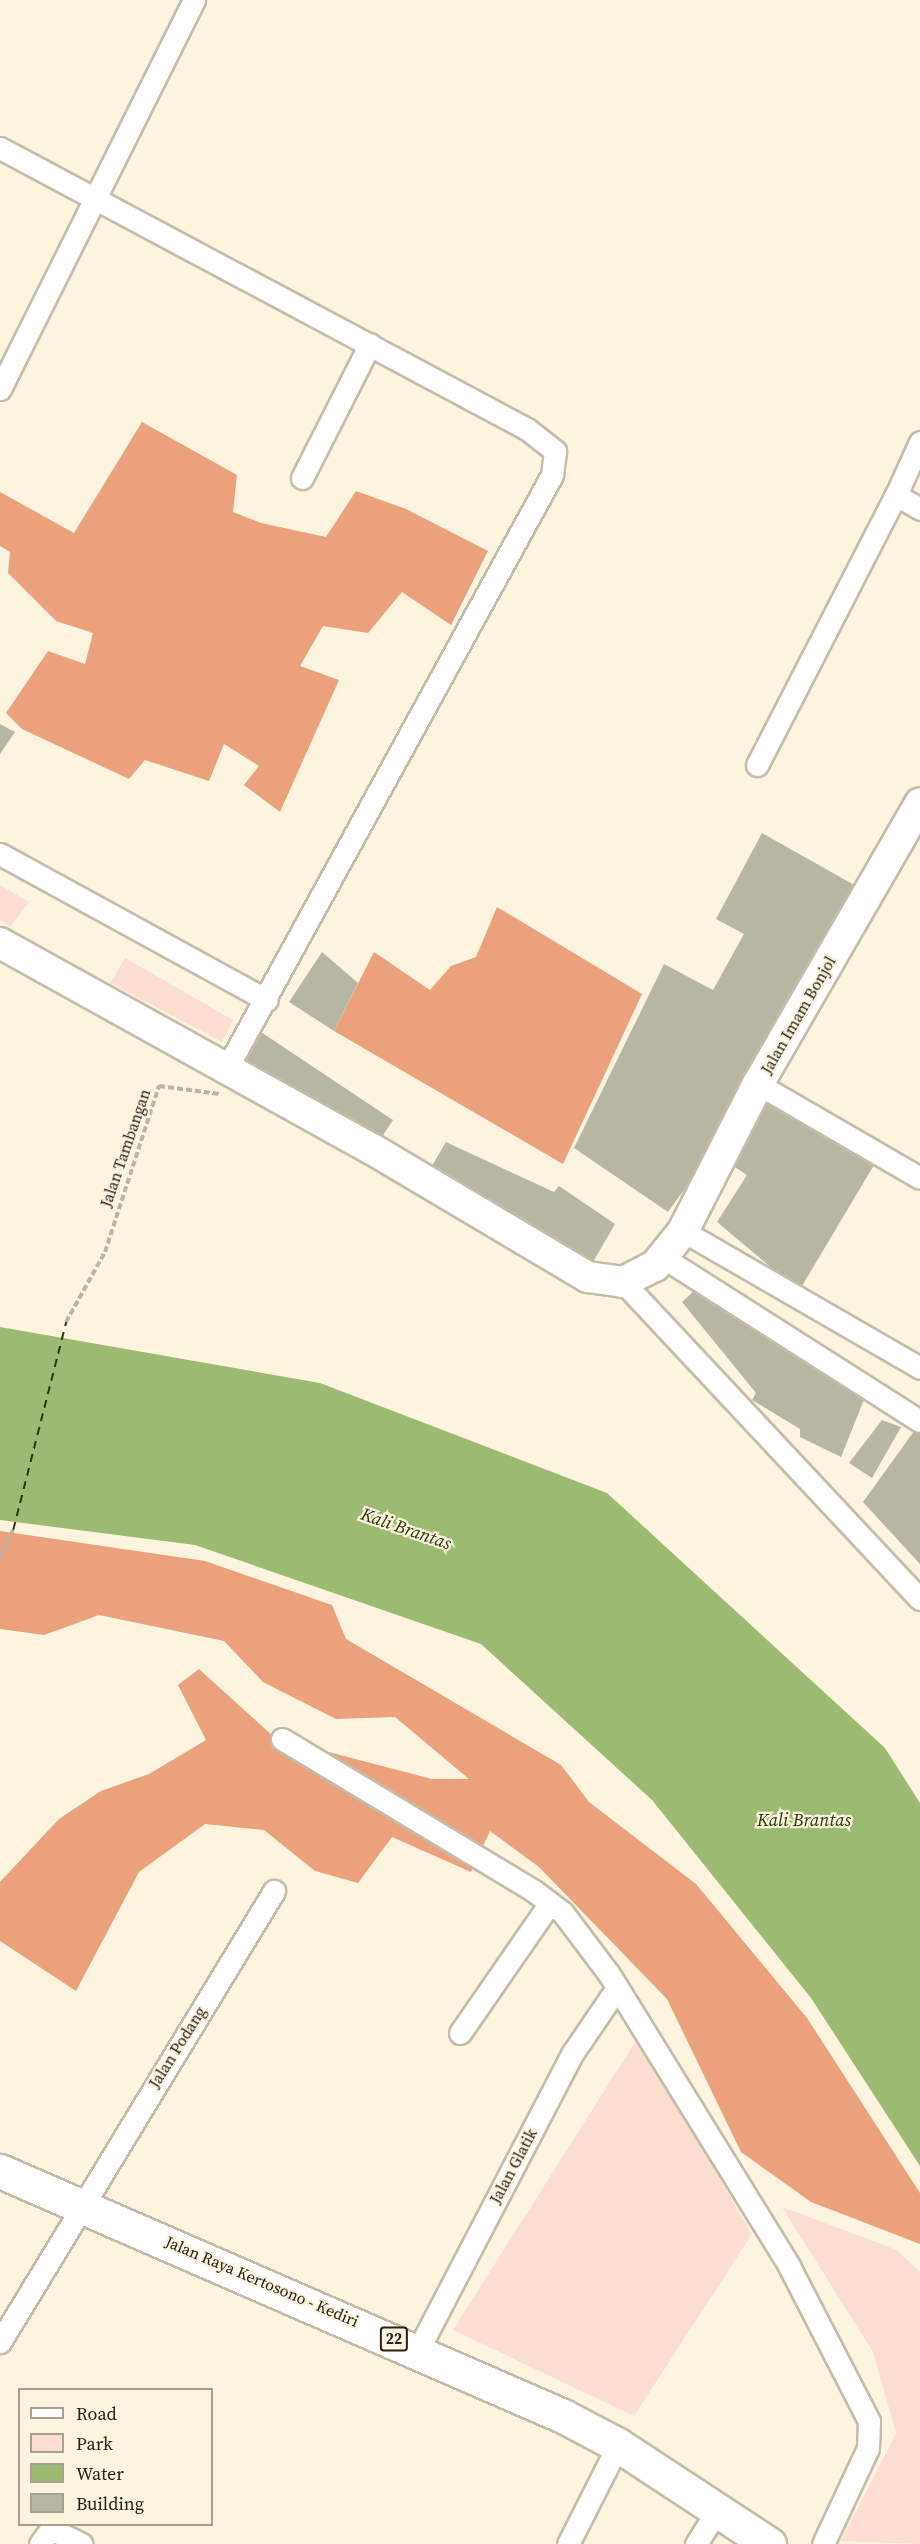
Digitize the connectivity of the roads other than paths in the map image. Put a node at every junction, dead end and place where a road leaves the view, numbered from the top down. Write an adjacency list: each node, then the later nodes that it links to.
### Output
1 (194, 0): 3 (street)
2 (0, 148): 3 (street)
3 (98, 197): 4 (street); 5 (street)
4 (370, 344): 7 (street); 14 (street)
5 (0, 389)
6 (920, 442): 8 (street)
7 (302, 478)
8 (896, 495): 9 (street); 10 (street)
9 (920, 509)
10 (757, 765)
11 (920, 803): 16 (main road, Jalan Imam Bonjol)
12 (0, 854): 14 (street)
13 (0, 943): 15 (main road)
14 (264, 1007): 15 (street)
15 (230, 1082): 19 (main road)
16 (758, 1084): 17 (street); 18 (main road, Jalan Imam Bonjol)
17 (920, 1178)
18 (673, 1245): 19 (main road); 20 (street); 21 (street)
19 (622, 1282): 22 (street)
20 (920, 1368)
21 (917, 1413)
22 (920, 1599)
23 (282, 1739): 25 (street)
24 (274, 1891): 29 (street, Jalan Podang)
25 (550, 1903): 26 (street); 27 (street)
26 (617, 1988): 31 (street, Jalan Glatik); 39 (street)
27 (460, 2033)
28 (0, 2171): 29 (highway, Jalan Raya Kertosono - Kediri / 22)
29 (81, 2203): 30 (street, Jalan Podang); 31 (highway, Jalan Raya Kertosono - Kediri / 22)
30 (0, 2342)
31 (417, 2350): 32 (highway, Jalan Raya Kertosono - Kediri / 22)
32 (618, 2445): 33 (highway, Jalan Raya Kertosono - Kediri / 22); 36 (street)
33 (718, 2509): 37 (street); 38 (highway, Jalan Raya Kertosono - Kediri / 22)
34 (40, 2544): 35 (street)
35 (81, 2544)
36 (568, 2544)
37 (696, 2544)
38 (769, 2544)
39 (824, 2544)

